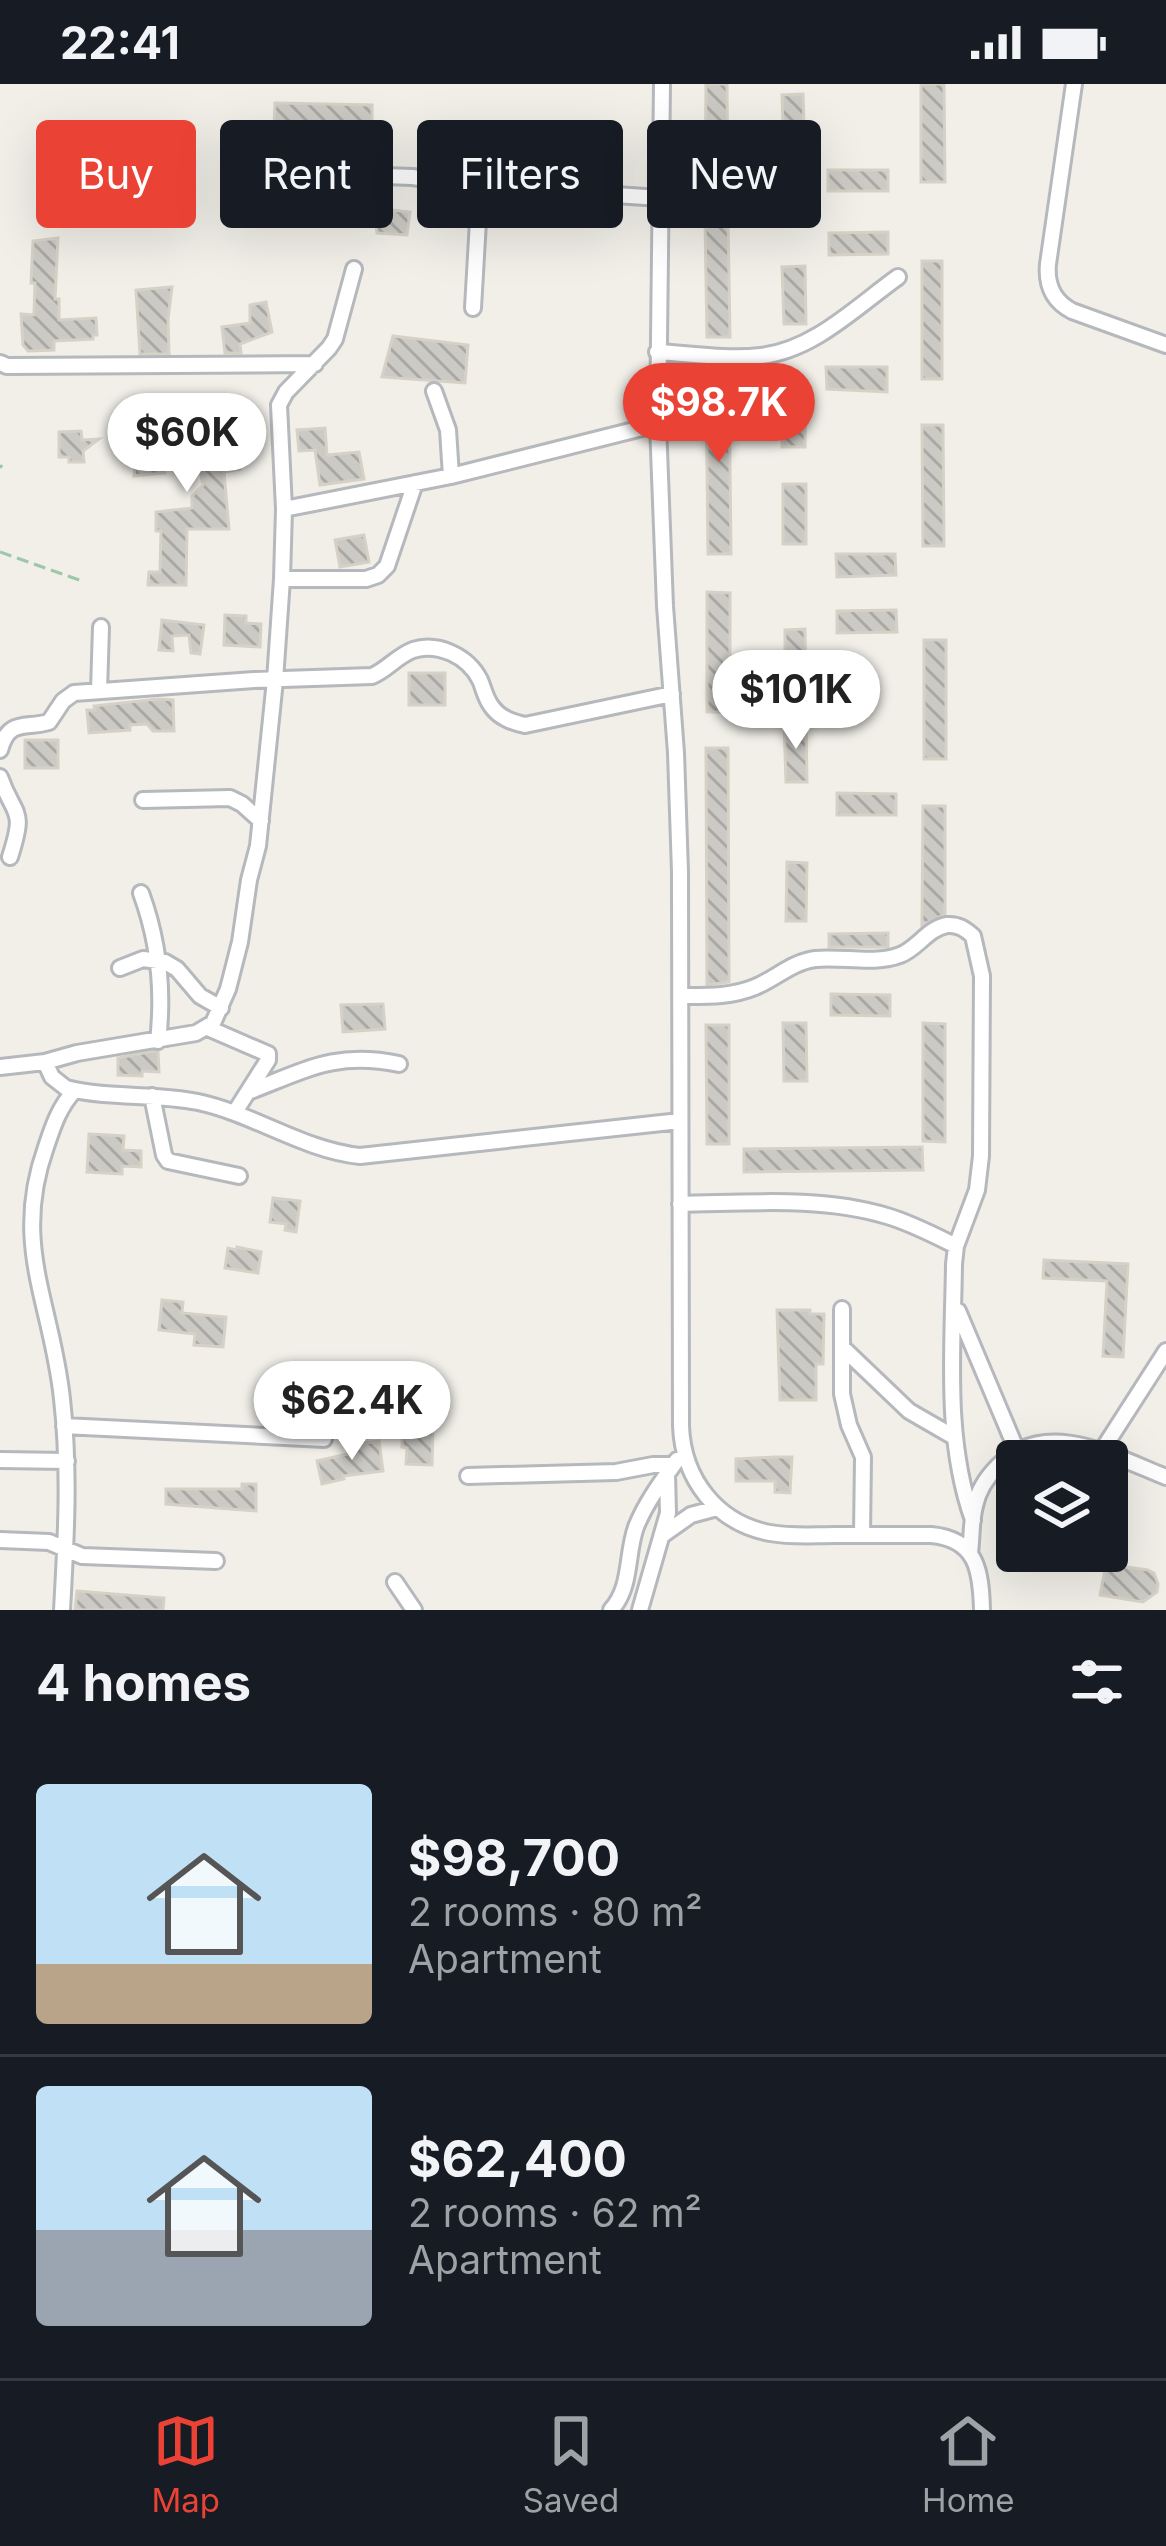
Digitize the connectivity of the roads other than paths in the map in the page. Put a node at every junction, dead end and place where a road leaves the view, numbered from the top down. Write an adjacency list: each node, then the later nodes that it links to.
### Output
1 (662, 84): 3 (street)
2 (1074, 84): 9 (street)
3 (661, 120)
4 (477, 228): 8 (street)
5 (659, 228): 10 (street)
6 (354, 269): 12 (street)
7 (898, 277): 10 (street)
8 (472, 308)
9 (1166, 345)
10 (657, 352): 14 (street)
11 (0, 364): 12 (street)
12 (315, 364): 17 (street)
13 (434, 392): 15 (street)
14 (658, 424): 15 (street); 22 (street)
15 (451, 476): 16 (street)
16 (415, 483): 17 (street); 18 (street)
17 (284, 509): 18 (street)
18 (282, 579): 20 (street)
19 (101, 627): 21 (street)
20 (275, 680): 21 (street); 22 (street); 26 (street)
21 (99, 691): 23 (street)
22 (672, 694): 31 (street)
23 (0, 750)
24 (0, 777): 27 (street)
25 (142, 800): 26 (street)
26 (261, 821): 32 (street)
27 (10, 857)
28 (141, 893): 29 (street)
29 (159, 960): 30 (street); 32 (street); 34 (street)
30 (120, 968)
31 (680, 996): 42 (street); 45 (street)
32 (221, 1008): 33 (street)
33 (208, 1028): 34 (street); 39 (street)
34 (158, 1041): 35 (street)
35 (45, 1062): 37 (street); 38 (street)
36 (399, 1064): 39 (street)
37 (0, 1067)
38 (75, 1090): 40 (street); 50 (street)
39 (248, 1092): 41 (street)
40 (152, 1096): 41 (street); 43 (street)
41 (235, 1112): 42 (street)
42 (680, 1121): 44 (street)
43 (239, 1176)
44 (680, 1204): 45 (street); 55 (street)
45 (956, 1246): 46 (street)
46 (954, 1300): 51 (street); 53 (street)
47 (842, 1309): 48 (street)
48 (842, 1347): 51 (street); 65 (street)
49 (1166, 1351): 54 (street)
50 (64, 1426): 52 (street); 57 (street)
51 (954, 1437): 64 (street)
52 (324, 1439)
53 (1012, 1440)
54 (1109, 1440)
55 (683, 1451): 60 (street); 63 (street)
56 (0, 1460): 57 (street)
57 (67, 1461): 68 (street)
58 (1128, 1462): 62 (street)
59 (996, 1467): 64 (street)
60 (670, 1469): 61 (street); 66 (street); 74 (street)
61 (468, 1476)
62 (1166, 1477)
63 (717, 1508): 65 (street); 66 (street)
64 (973, 1520): 69 (street)
65 (862, 1535): 69 (street)
66 (660, 1538): 75 (street)
67 (0, 1540): 68 (street)
68 (65, 1551): 70 (street); 72 (street)
69 (970, 1553): 76 (street)
70 (216, 1561)
71 (394, 1582): 73 (street)
72 (62, 1610)
73 (414, 1610)
74 (611, 1610)
75 (640, 1610)
76 (982, 1610)

